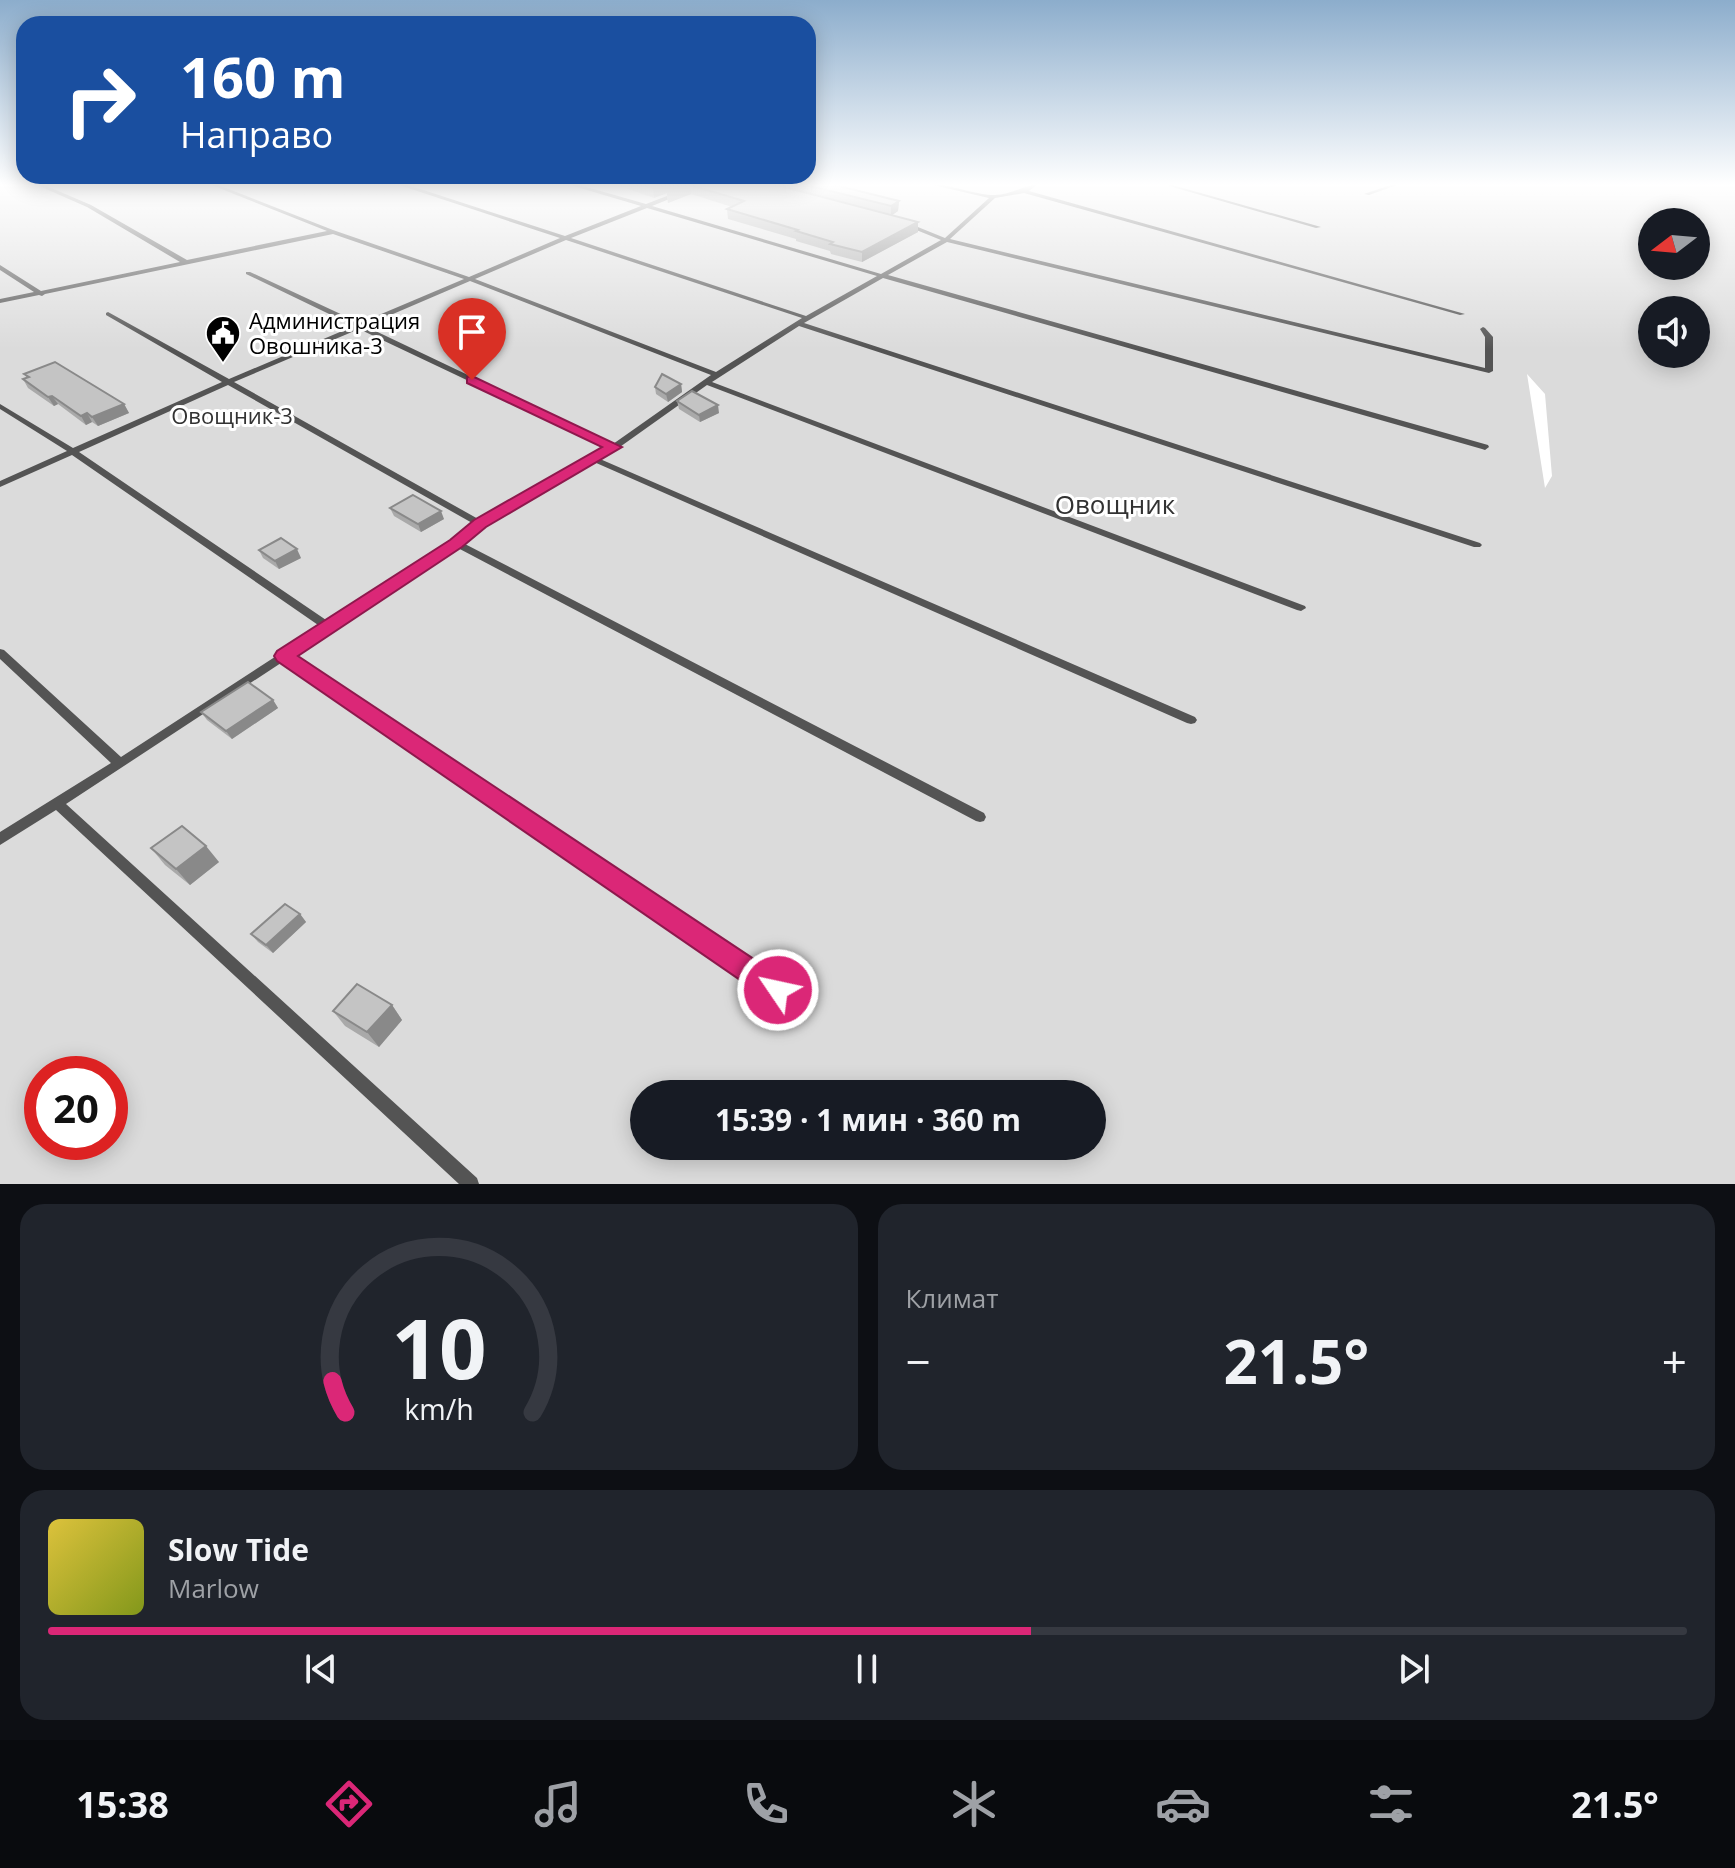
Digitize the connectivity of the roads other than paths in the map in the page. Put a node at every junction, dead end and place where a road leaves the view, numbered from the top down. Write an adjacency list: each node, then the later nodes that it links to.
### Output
1 (146, 239): 8 (lane)
2 (299, 239): 8 (lane)
3 (354, 239): 12 (lane)
4 (564, 239): 12 (lane); 17 (lane)
5 (760, 239): 11 (lane)
6 (1196, 239): 16 (lane)
7 (946, 240): 11 (lane); 19 (lane)
8 (187, 263): 13 (lane)
9 (0, 267): 13 (lane)
10 (248, 273): 18 (lane)
11 (879, 275): 17 (lane); 25 (lane)
12 (472, 280): 18 (lane); 20 (lane)
13 (42, 294): 14 (lane)
14 (0, 301)
15 (108, 314): 21 (lane)
16 (1462, 314)
17 (803, 321): 20 (lane); 31 (lane)
18 (359, 327): 21 (lane); 24 (lane)
19 (1483, 329)
20 (717, 375): 22 (lane)
21 (228, 382): 26 (lane); 29 (lane)
22 (706, 382): 24 (lane); 32 (lane)
23 (0, 406): 26 (lane)
24 (614, 447): 27 (lane)
25 (1485, 447)
26 (74, 452): 28 (lane); 33 (lane)
27 (594, 459): 29 (lane); 36 (lane)
28 (0, 484)
29 (480, 524): 30 (lane)
30 (456, 543): 33 (lane); 39 (lane)
31 (1477, 545)
32 (1301, 608)
33 (329, 627): 35 (lane)
34 (0, 653): 37 (lane)
35 (284, 656): 37 (lane); 41 (lane)
36 (1191, 720)
37 (120, 764): 38 (lane)
38 (57, 803): 40 (lane); 42 (lane)
39 (980, 817)
40 (0, 839)
41 (778, 990)
42 (471, 1184)

